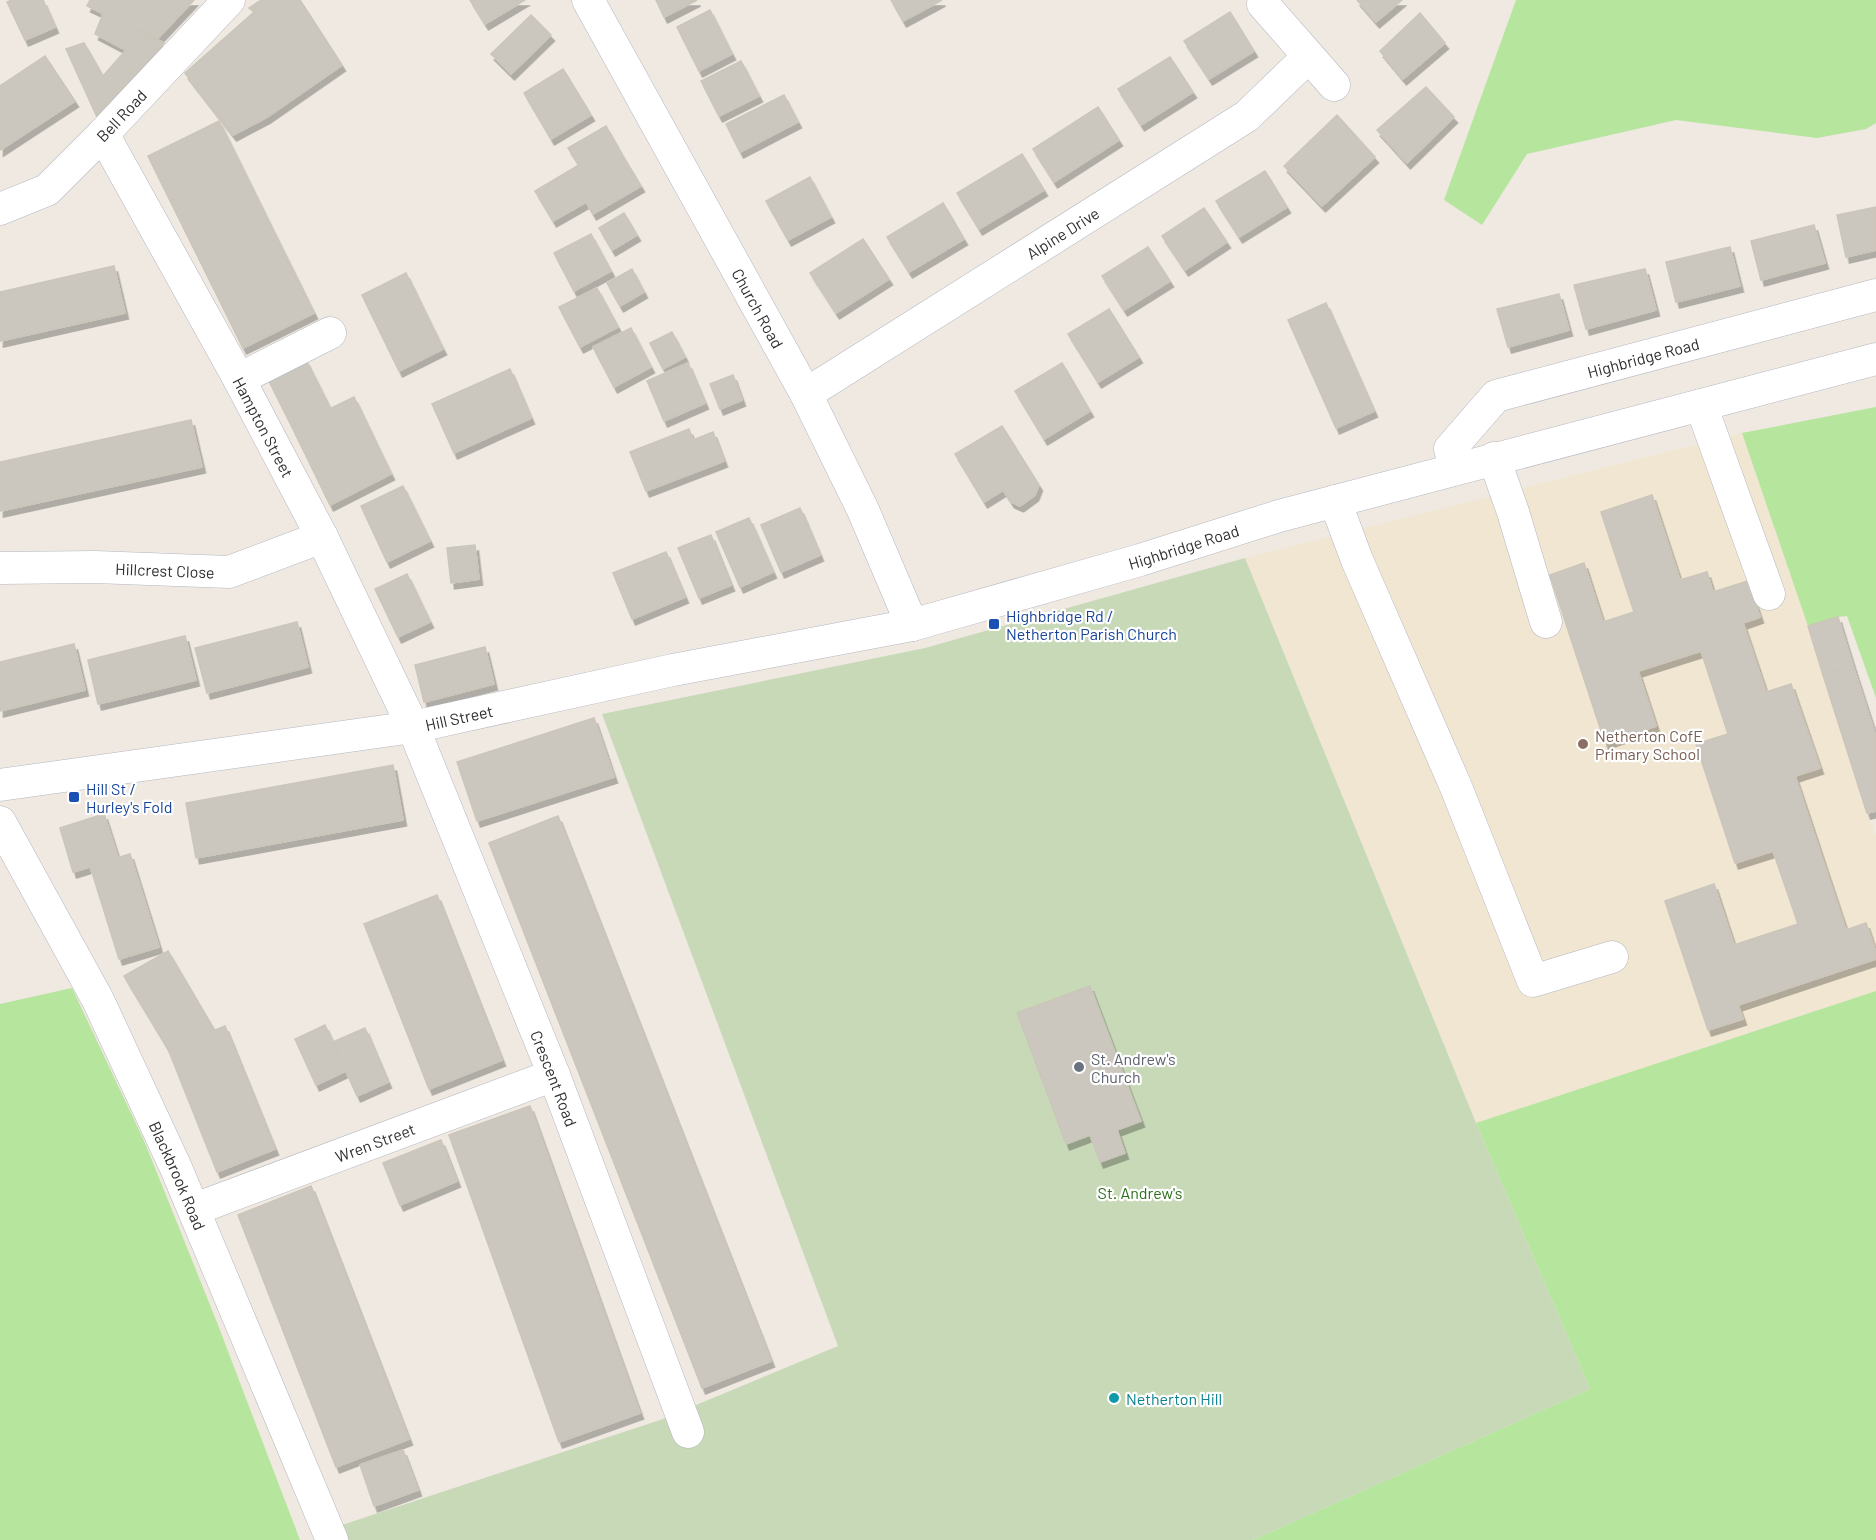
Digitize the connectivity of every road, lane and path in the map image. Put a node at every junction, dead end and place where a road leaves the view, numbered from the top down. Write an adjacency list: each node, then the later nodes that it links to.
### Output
1 (229, 0): 6 (street, Bell Road)
2 (588, 0): 12 (street, Church Road)
3 (1263, 4): 4 (street)
4 (1308, 57): 5 (street); 12 (street, Alpine Drive)
5 (1334, 85)
6 (104, 134): 7 (street, Bell Road); 11 (street, Hampton Street)
7 (0, 209)
8 (1876, 295): 15 (street, Highbridge Road)
9 (330, 333): 11 (street)
10 (1876, 359): 13 (street, Highbridge Road)
11 (239, 379): 17 (street, Hampton Street)
12 (806, 394): 21 (street, Church Road)
13 (1701, 405): 14 (street, Highbridge Road); 19 (street)
14 (1494, 458): 15 (street, Highbridge Road); 20 (street)
15 (1455, 468): 16 (street, Highbridge Road)
16 (1335, 501): 21 (street, Highbridge Road); 25 (street)
17 (322, 537): 18 (street, Hillcrest Close); 22 (street, Hampton Street)
18 (0, 568)
19 (1769, 594)
20 (1546, 622)
21 (912, 625): 22 (street, Hill Street)
22 (413, 727): 23 (street, Hill Street); 26 (street, Crescent Road)
23 (0, 785)
24 (0, 822): 27 (street, Blackbrook Road)
25 (1612, 957)
26 (554, 1074): 27 (street, Wren Street); 28 (street, Crescent Road)
27 (195, 1209): 29 (street, Blackbrook Road)
28 (688, 1432)
29 (332, 1540)

